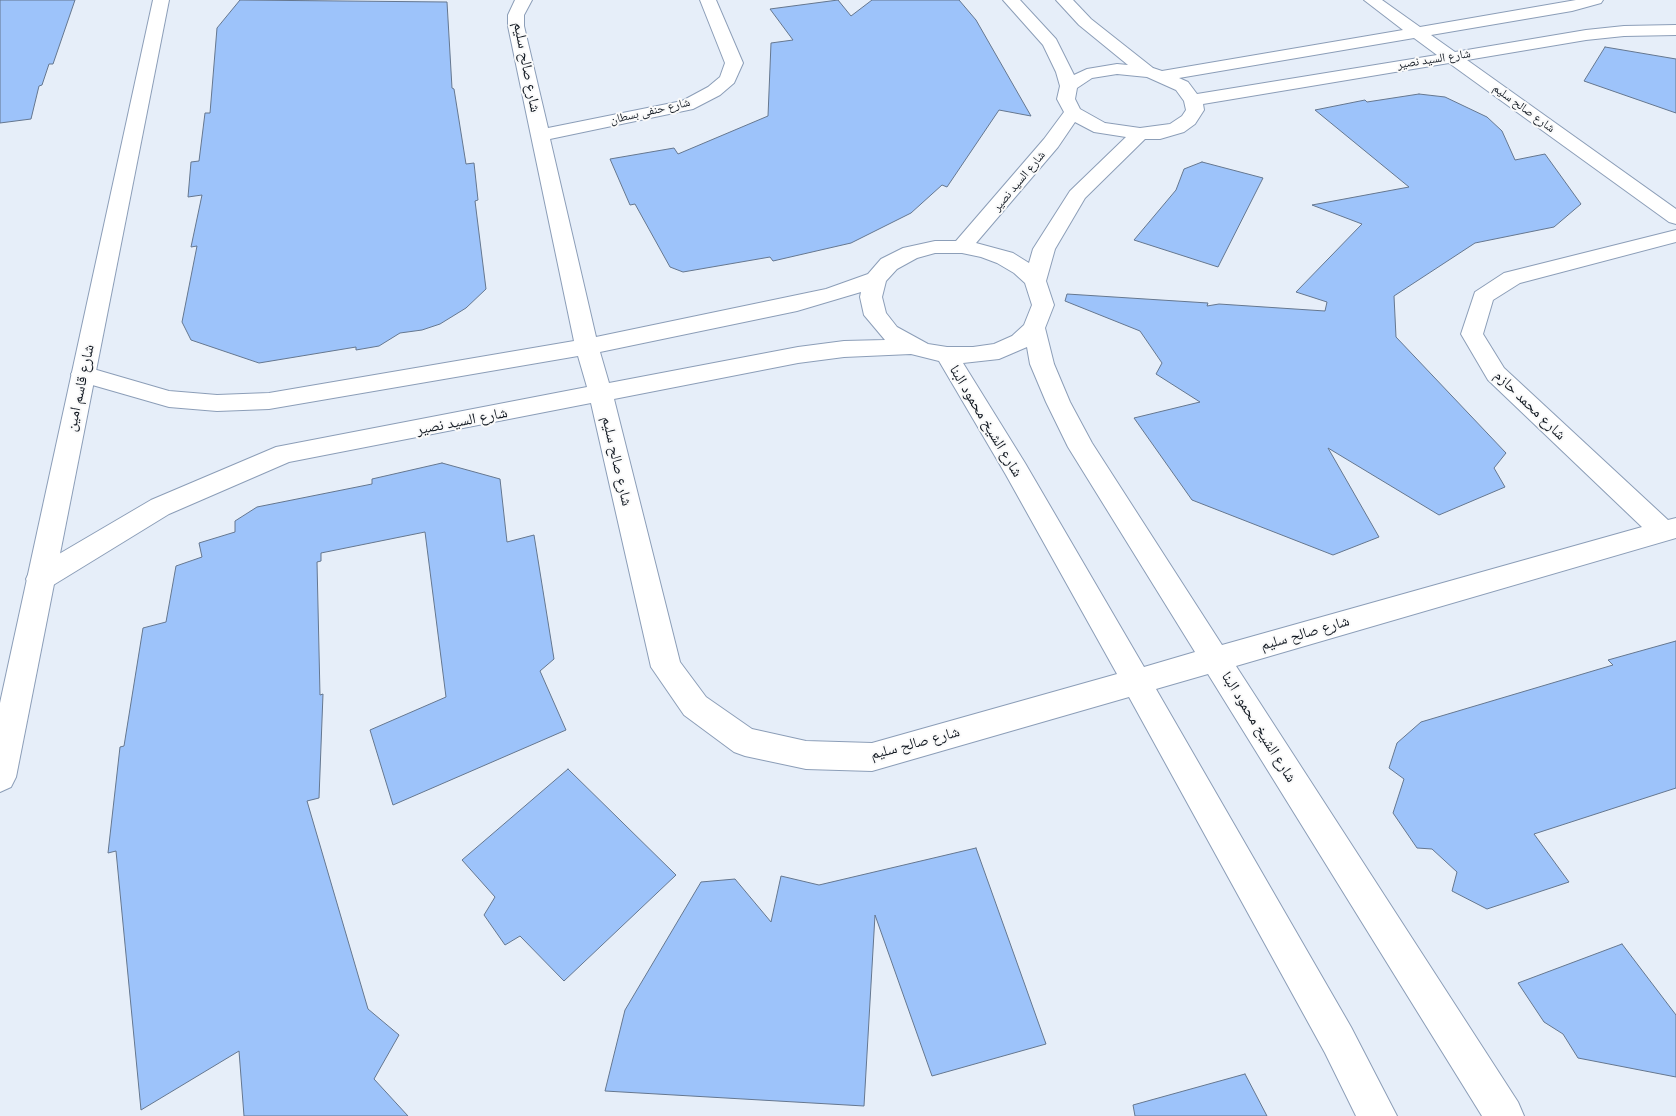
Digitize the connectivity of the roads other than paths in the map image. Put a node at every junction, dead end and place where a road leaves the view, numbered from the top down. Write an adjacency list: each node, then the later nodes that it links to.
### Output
1 (161, 0): 26 (street, شارع قاسم امين)
2 (524, 0): 16 (street, شارع صالح سليم)
3 (708, 0): 16 (street, شارع حنفى بسطان)
4 (1011, 0): 12 (street)
5 (1064, 0): 11 (street)
6 (1372, 0): 9 (street, شارع صالح سليم)
7 (1595, 0): 9 (street, شارع السيد نصير)
8 (1676, 30): 10 (street, شارع السيد نصير)
9 (1418, 32): 10 (street, شارع صالح سليم); 11 (street, شارع السيد نصير)
10 (1453, 56): 13 (street, شارع السيد نصير); 17 (street, شارع صالح سليم)
11 (1155, 74): 12 (street); 13 (street)
12 (1069, 86): 14 (street)
13 (1193, 100): 15 (street)
14 (1073, 112): 15 (street); 19 (street, شارع السيد نصير)
15 (1140, 134): 21 (street)
16 (541, 135): 24 (street, شارع صالح سليم)
17 (1676, 218)
18 (1676, 236): 28 (street, شارع محمد حازم)
19 (962, 247): 20 (street); 21 (street)
20 (876, 279): 23 (street); 24 (street)
21 (1035, 281): 22 (street)
22 (1034, 328): 25 (street); 30 (street, شارع الشيخ محمود البنا)
23 (912, 346): 25 (street); 27 (street, شارع السيد نصير)
24 (587, 347): 26 (street); 27 (street, شارع صالح سليم)
25 (947, 355): 31 (street, شارع الشيخ محمود البنا)
26 (83, 374): 29 (street, شارع قاسم امين)
27 (601, 395): 29 (street, شارع السيد نصير); 31 (street, شارع صالح سليم)
28 (1670, 530): 30 (street, شارع صالح سليم)
29 (40, 579): 32 (street, شارع قاسم امين)
30 (1216, 658): 31 (street, شارع صالح سليم); 34 (street, شارع الشيخ محمود البنا)
31 (1136, 681): 33 (street, شارع الشيخ محمود البنا)
32 (0, 777)
33 (1377, 1116)
34 (1504, 1116)

